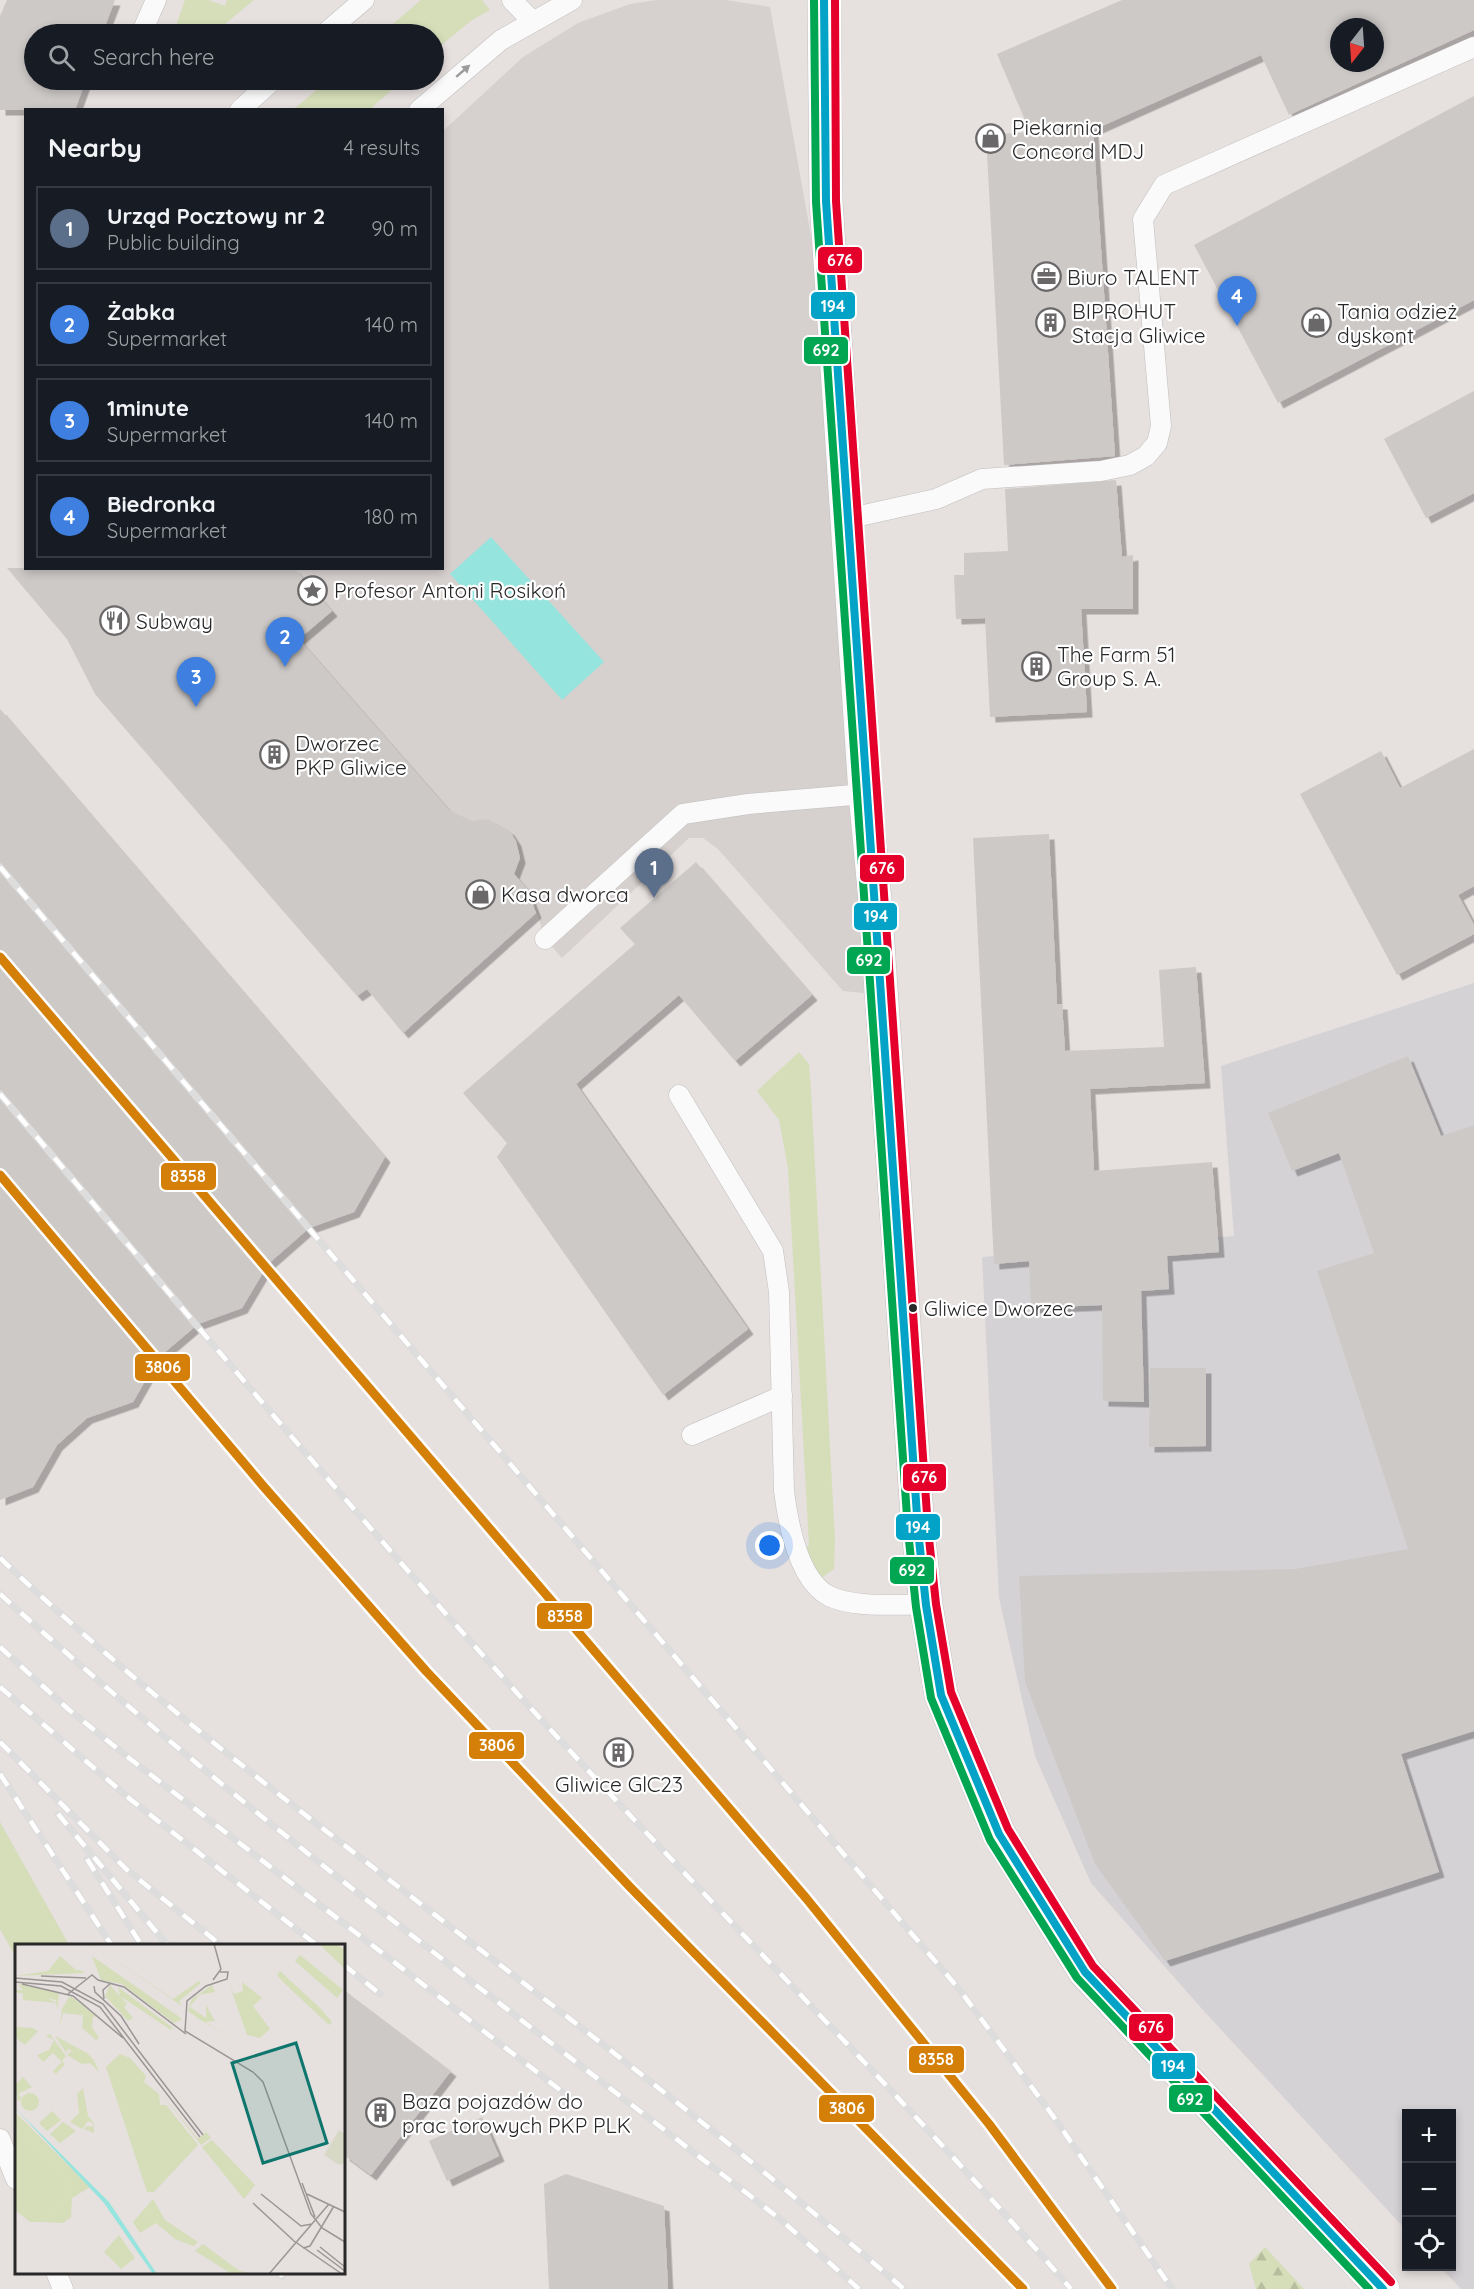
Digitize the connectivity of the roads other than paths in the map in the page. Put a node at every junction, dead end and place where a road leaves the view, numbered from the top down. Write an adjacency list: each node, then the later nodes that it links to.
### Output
1 (156, 0): 7 (lane)
2 (364, 0): 8 (lane)
3 (512, 0): 6 (lane)
4 (572, 0): 6 (lane)
5 (824, 0): 15 (main road)
6 (532, 21): 10 (lane, one-way to 6)
7 (145, 24)
8 (336, 24)
9 (1474, 47): 15 (lane)
10 (444, 89)
11 (262, 90): 13 (lane)
12 (442, 90): 14 (lane, one-way to 12)
13 (242, 108)
14 (421, 108)
15 (846, 519): 16 (main road)
16 (865, 794): 17 (lane); 21 (main road)
17 (545, 939)
18 (679, 1095): 19 (lane)
19 (782, 1396): 20 (lane); 21 (lane)
20 (692, 1435)
21 (926, 1605): 26 (main road)
22 (0, 2139): 23 (lane)
23 (15, 2176)
24 (57, 2274): 25 (lane)
25 (63, 2289)
26 (1383, 2289)

